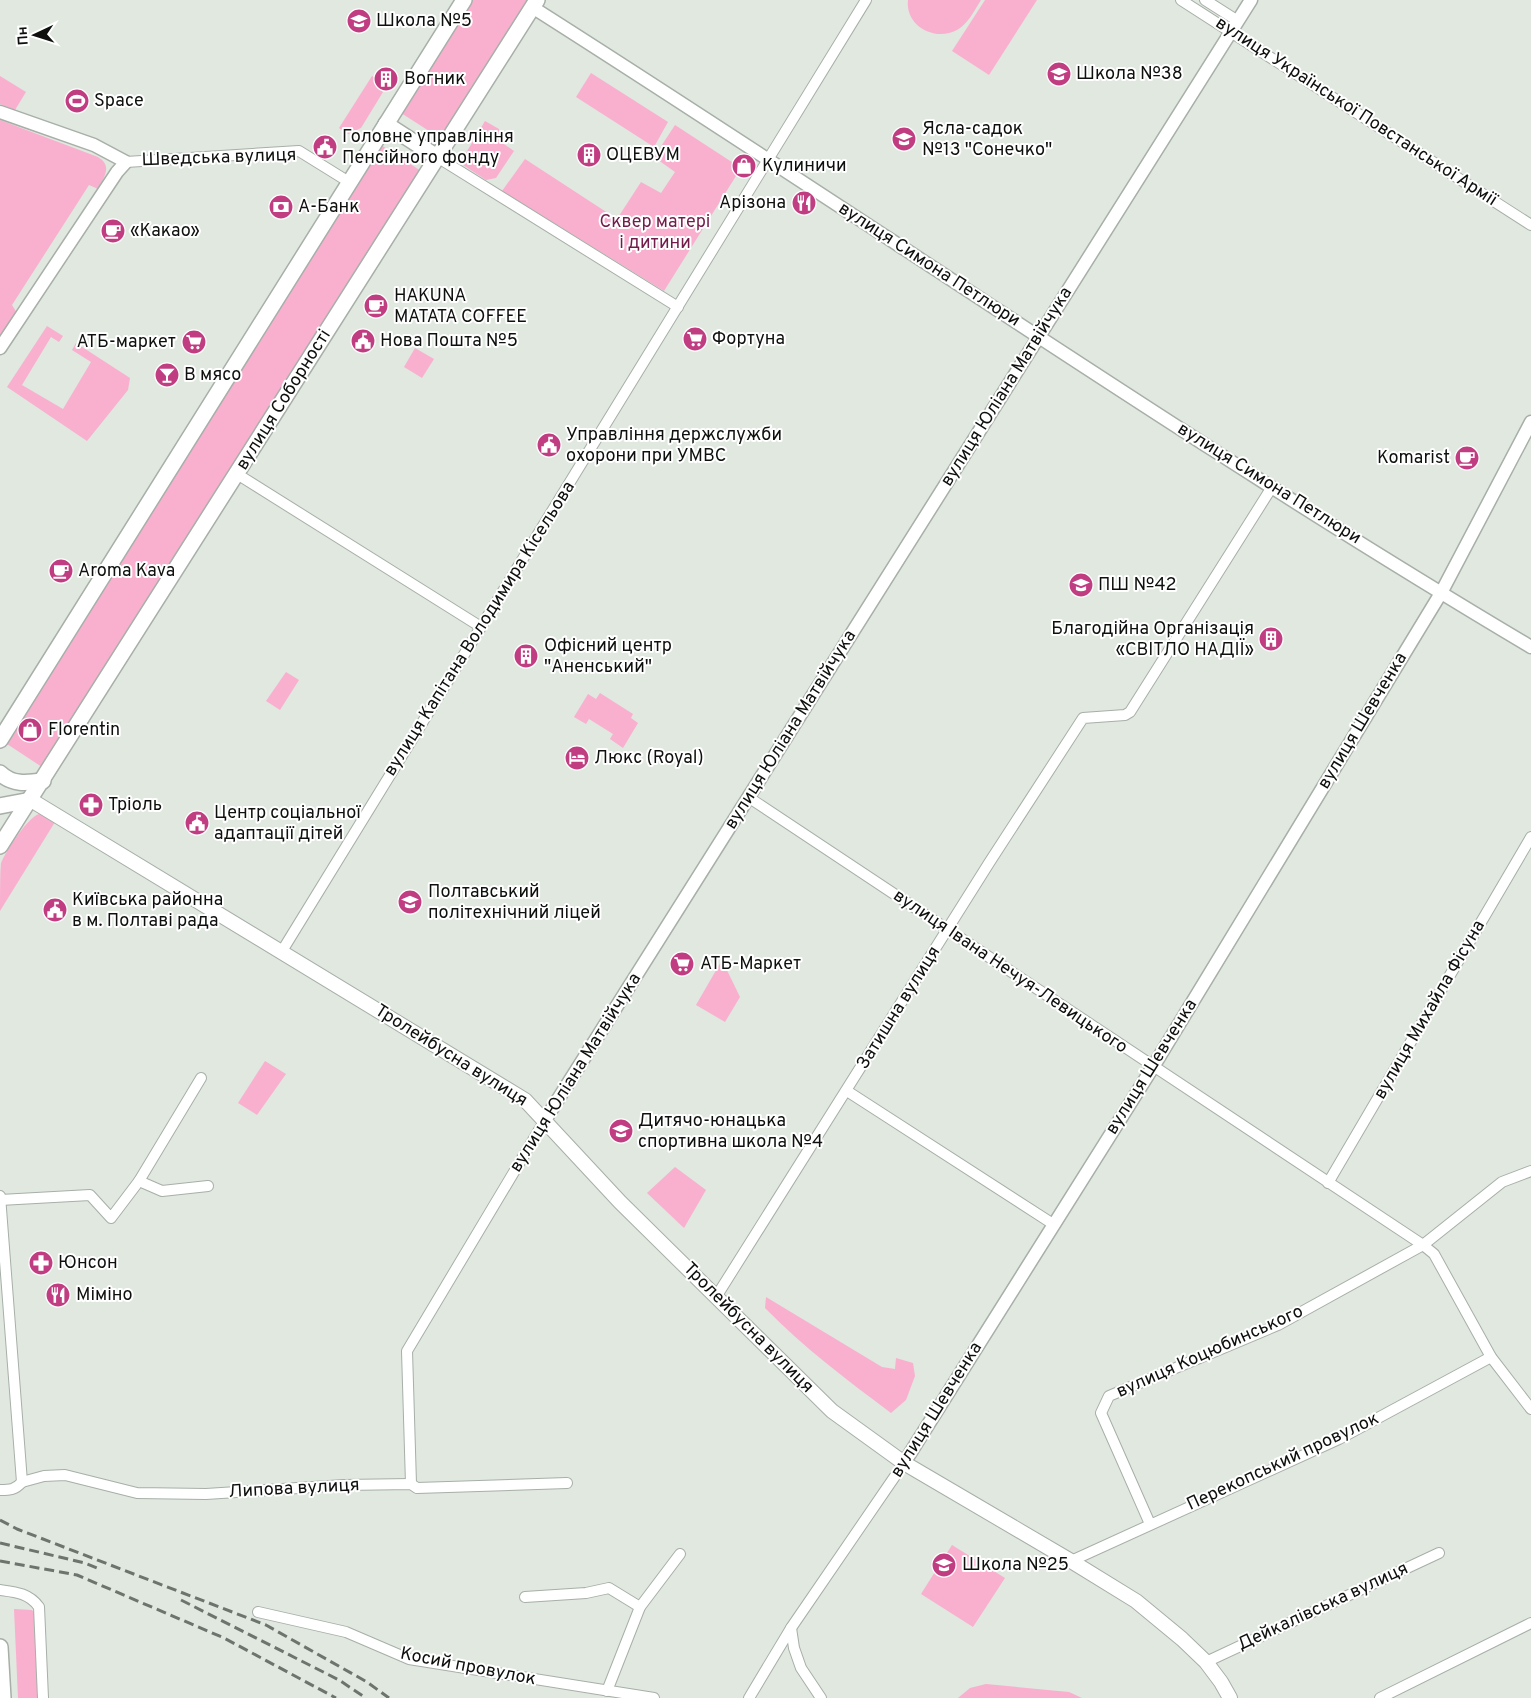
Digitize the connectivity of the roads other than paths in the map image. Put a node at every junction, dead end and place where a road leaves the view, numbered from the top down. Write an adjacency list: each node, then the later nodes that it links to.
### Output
1 (464, 0): 9 (main road)
2 (866, 0): 11 (street, вулиця Капітана Володимира Кісельова)
3 (1181, 0): 7 (street, вулиця Української Повстанської Армії)
4 (1205, 0): 7 (street, вулиця Української Повстанської Армії)
5 (1252, 0): 7 (street, вулиця Юліана Матвійчука)
6 (535, 4): 10 (main road, вулиця Соборності); 11 (street, вулиця Симона Петлюри)
7 (1235, 26): 14 (street, вулиця Української Повстанської Армії); 16 (street, вулиця Юліана Матвійчука)
8 (0, 112): 12 (street, Шведська вулиця)
9 (386, 124): 10 (main road); 13 (main road)
10 (437, 157): 15 (street); 19 (main road, вулиця Соборності)
11 (768, 160): 15 (street, вулиця Капітана Володимира Кісельова); 16 (street, вулиця Симона Петлюри)
12 (126, 162): 13 (street, Шведська вулиця); 17 (street)
13 (350, 182): 24 (main road)
14 (1531, 225)
15 (678, 307): 22 (street, вулиця Капітана Володимира Кісельова)
16 (1039, 337): 20 (street, вулиця Симона Петлюри); 27 (street, вулиця Юліана Матвійчука)
17 (0, 348)
18 (1531, 422): 21 (street, вулиця Шевченка)
19 (237, 474): 22 (street); 26 (main road, вулиця Соборності)
20 (1272, 487): 21 (street, вулиця Симона Петлюри); 32 (street, Затишна вулиця)
21 (1442, 593): 23 (street, вулиця Симона Петлюри); 34 (street, вулиця Шевченка)
22 (481, 627): 33 (street, вулиця Капітана Володимира Кісельова)
23 (1531, 647)
24 (0, 740)
25 (0, 773): 26 (main road)
26 (43, 781): 28 (main road, вулиця Соборності)
27 (748, 798): 32 (street, вулиця Івана Нечуя-Левицького); 37 (street, вулиця Юліана Матвійчука)
28 (30, 800): 29 (main road); 31 (main road, вулиця Соборності); 33 (main road, Тролейбусна вулиця)
29 (0, 806)
30 (1531, 837): 40 (street, вулиця Михайла Фісуна)
31 (0, 846)
32 (948, 930): 34 (street, вулиця Івана Нечуя-Левицького); 36 (street, Затишна вулиця)
33 (282, 951): 37 (main road, Тролейбусна вулиця)
34 (1152, 1067): 40 (street, вулиця Івана Нечуя-Левицького); 44 (street, вулиця Шевченка)
35 (201, 1078): 39 (street)
36 (847, 1091): 44 (street); 46 (street, Затишна вулиця)
37 (545, 1120): 46 (main road, Тролейбусна вулиця); 52 (street, вулиця Юліана Матвійчука)
38 (1531, 1171): 45 (street, вулиця Коцюбинського)
39 (139, 1181): 41 (street); 43 (street)
40 (1328, 1183): 45 (street, вулиця Івана Нечуя-Левицького)
41 (208, 1186)
42 (0, 1196): 43 (street)
43 (0, 1200): 50 (street)
44 (1054, 1224): 49 (street, вулиця Шевченка)
45 (1423, 1245): 47 (street, вулиця Івана Нечуя-Левицького); 54 (street, вулиця Коцюбинського)
46 (716, 1297): 49 (main road, Тролейбусна вулиця)
47 (1491, 1357): 48 (street, вулиця Івана Нечуя-Левицького); 54 (street, Перекопський провулок)
48 (1531, 1409)
49 (904, 1463): 57 (main road, Тролейбусна вулиця); 63 (street, вулиця Шевченка)
50 (22, 1482): 52 (street, Липова вулиця); 53 (street, Липова вулиця)
51 (567, 1482): 52 (street, Липова вулиця)
52 (411, 1484)
53 (0, 1490)
54 (1150, 1524): 57 (street, Перекопський провулок)
55 (1439, 1553): 65 (street, Дейкалівська вулиця)
56 (680, 1554): 60 (street)
57 (1072, 1561): 65 (main road, Тролейбусна вулиця)
58 (0, 1590): 68 (street)
59 (525, 1597): 60 (street)
60 (640, 1607): 66 (street)
61 (258, 1612): 66 (street, Косий провулок)
62 (1531, 1623): 73 (street)
63 (791, 1628): 70 (street, вулиця Шевченка); 71 (street)
64 (0, 1647): 67 (main road)
65 (1206, 1662): 72 (main road, Тролейбусна вулиця)
66 (607, 1692): 69 (street, Косий провулок)
67 (3, 1698)
68 (43, 1698)
69 (654, 1698)
70 (749, 1698)
71 (821, 1698)
72 (1230, 1698)
73 (1380, 1698)

